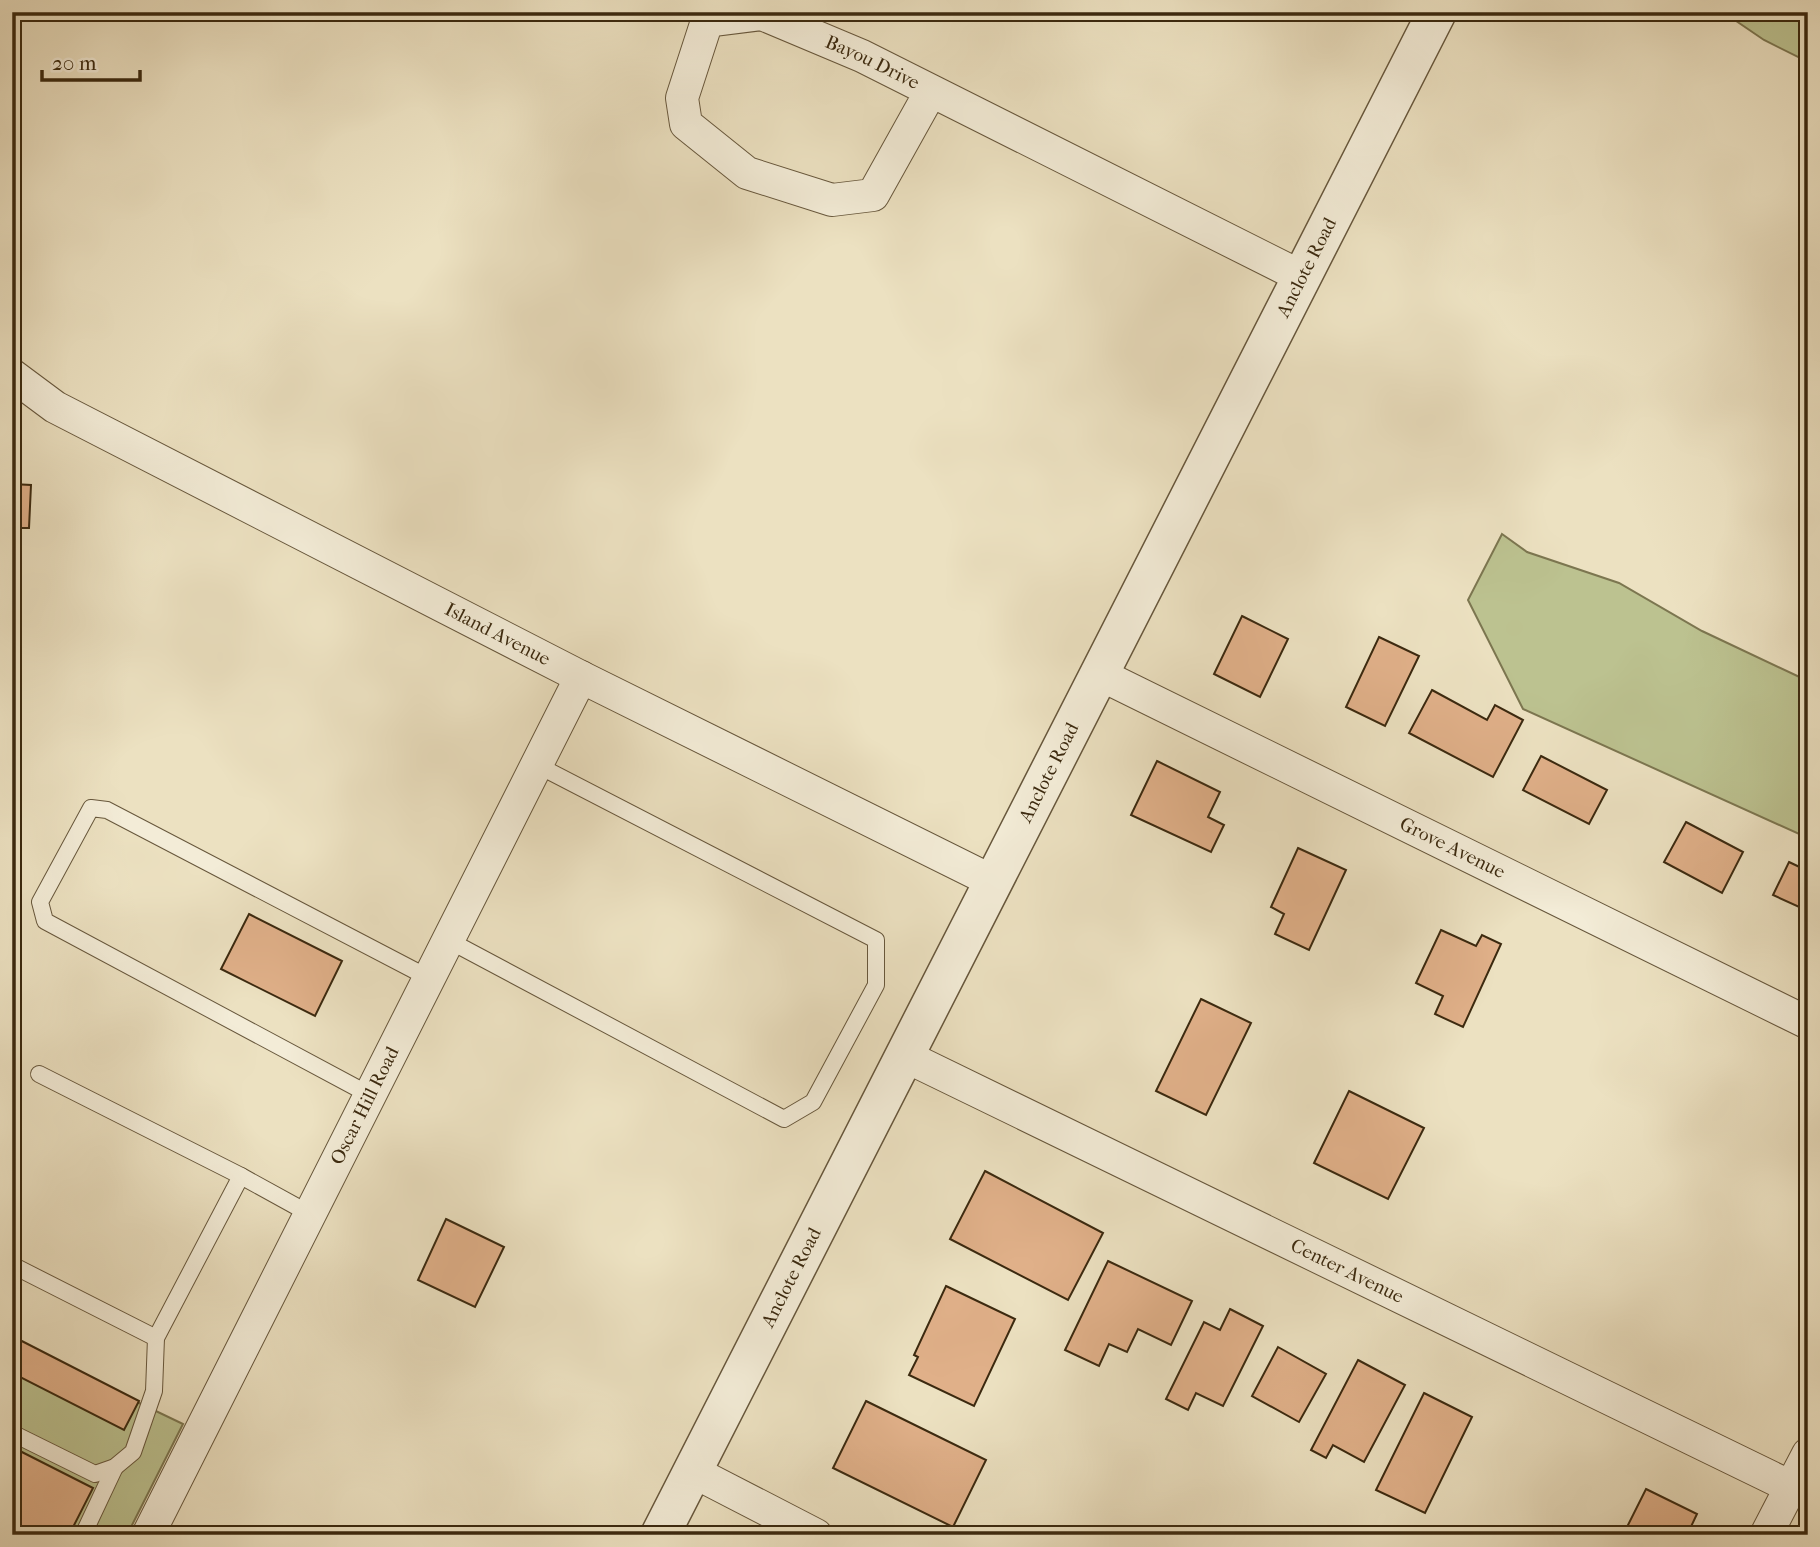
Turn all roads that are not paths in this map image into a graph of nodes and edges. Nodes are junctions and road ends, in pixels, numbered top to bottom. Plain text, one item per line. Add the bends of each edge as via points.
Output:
1 (1437, 12) edge
2 (931, 91) junction
3 (1303, 278) junction
4 (12, 375) edge
5 (1097, 673) junction
6 (581, 677) junction
7 (537, 765) junction
8 (992, 881) junction
9 (448, 940) junction
10 (429, 978) junction
11 (1808, 1023) edge
12 (903, 1055) junction
13 (39, 1074) dead end
14 (370, 1095) junction
15 (240, 1177) junction
16 (310, 1214) junction
17 (12, 1265) edge
18 (156, 1338) junction
19 (12, 1433) edge
20 (1808, 1454) edge
21 (115, 1467) junction
22 (692, 1471) junction
23 (1791, 1487) junction
24 (83, 1535) edge
25 (148, 1535) edge
26 (660, 1535) edge
27 (816, 1535) edge
28 (1766, 1535) edge

1 - 3 street, Anclote Road
2 - 2 street, Bayou Drive via 873,195 832,200 747,173 686,124 682,98 707,21 762,14
2 - 3 street, Bayou Drive
3 - 5 street, Anclote Road
4 - 6 street, Island Avenue via 55,407
5 - 8 street, Anclote Road
5 - 11 street, Grove Avenue
6 - 7 street, Oscar Hill Road
6 - 8 street, Island Avenue
7 - 9 street, Oscar Hill Road
7 - 9 lane via 876,940 876,985 813,1102 784,1119
8 - 12 street, Anclote Road
9 - 10 street, Oscar Hill Road
10 - 14 street, Oscar Hill Road
10 - 14 lane via 107,810 91,808 40,902 45,921
12 - 22 street, Anclote Road
12 - 23 street, Center Avenue
13 - 15 lane
14 - 16 street, Oscar Hill Road
15 - 16 lane
15 - 18 lane
16 - 25 street, Oscar Hill Road
17 - 18 lane
18 - 21 lane via 153,1391 133,1452
19 - 21 lane via 95,1474
20 - 23 street
21 - 24 lane
22 - 26 street, Anclote Road
22 - 27 street
23 - 28 street

